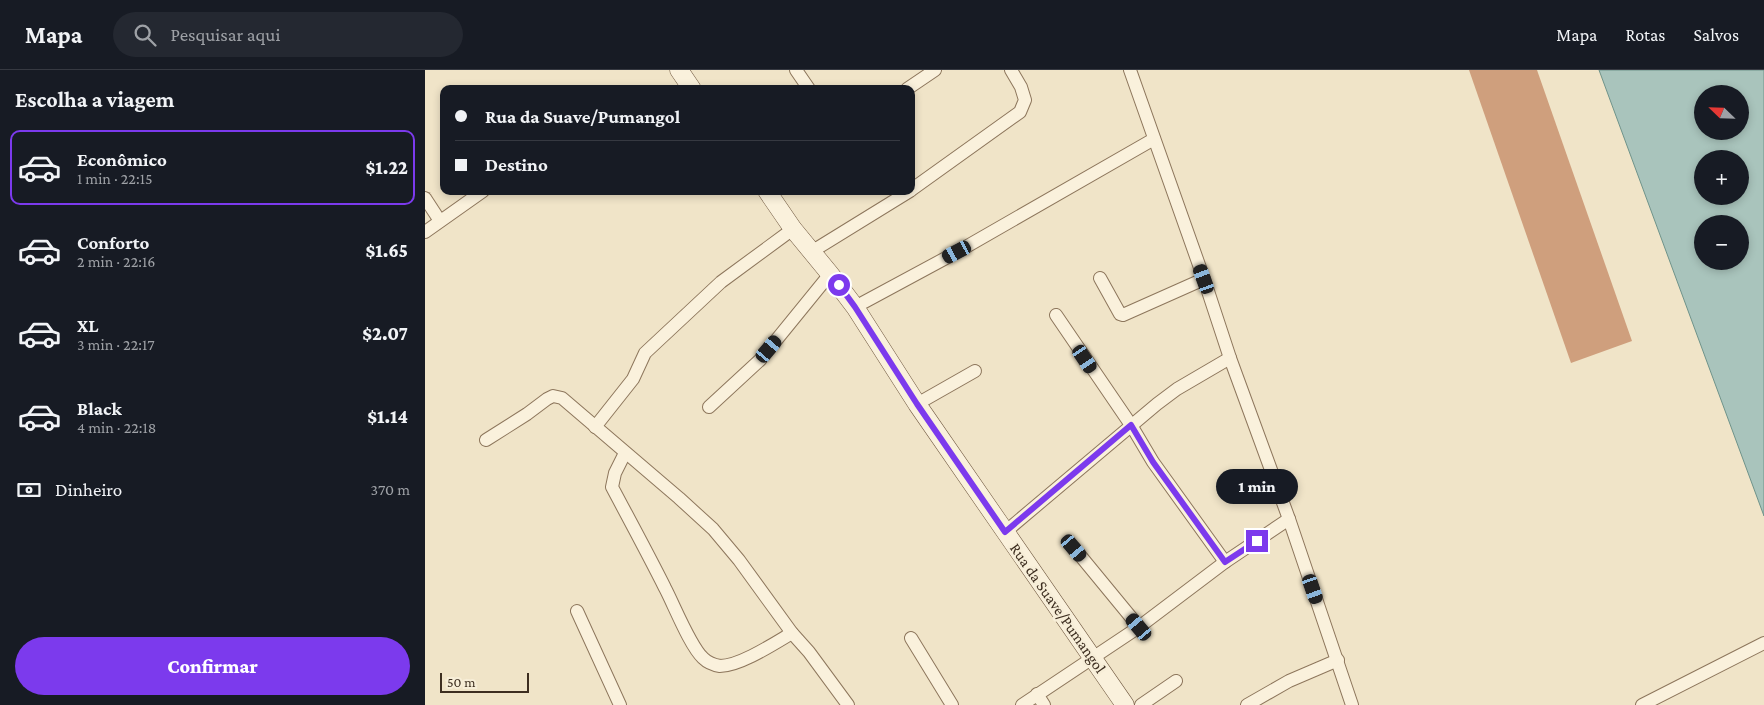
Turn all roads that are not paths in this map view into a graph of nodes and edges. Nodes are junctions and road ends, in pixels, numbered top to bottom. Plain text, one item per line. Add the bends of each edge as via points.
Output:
1 (796, 70) edge
2 (935, 70) edge
3 (1011, 70) edge
4 (1130, 70) edge
5 (681, 71) edge
6 (690, 85) edge
7 (806, 85) edge
8 (913, 85) edge
9 (1154, 139) junction
10 (915, 187) edge
11 (477, 195) edge
12 (770, 195) edge
13 (904, 195) edge
14 (425, 198) edge
15 (440, 221) junction
16 (793, 229) junction
17 (425, 232) edge
18 (811, 252) junction
19 (831, 274) junction
20 (1100, 278) dead end
21 (1204, 279) junction
22 (855, 307) junction
23 (1056, 315) dead end
24 (1230, 358) junction
25 (975, 371) dead end
26 (917, 404) junction
27 (709, 407) dead end
28 (1131, 425) junction
29 (595, 427) junction
30 (486, 440) dead end
31 (625, 453) junction
32 (1289, 519) junction
33 (1005, 532) junction
34 (1074, 548) dead end
35 (1225, 562) junction
36 (577, 611) dead end
37 (1139, 627) junction
38 (792, 633) junction
39 (911, 638) dead end
40 (1764, 643) edge
41 (1094, 659) junction
42 (1338, 660) junction
43 (1175, 681) dead end
44 (1041, 700) edge
45 (620, 705) edge
46 (848, 705) edge
47 (952, 705) edge
48 (1022, 705) edge
49 (1125, 705) edge
50 (1141, 705) edge
51 (1247, 705) edge
52 (1352, 705) edge
53 (1642, 705) edge

1 - 7 street
2 - 8 street
3 - 10 street via 1025,100 1020,112
4 - 9 street
5 - 6 street
9 - 21 street
9 - 22 street
11 - 15 street
12 - 16 street, Rua da Suave/Pumangol
13 - 18 street
14 - 15 street
15 - 17 street
16 - 18 street, Rua da Suave/Pumangol
16 - 29 street via 721,282 645,354 629,383
18 - 19 street, Rua da Suave/Pumangol
19 - 22 street, Rua da Suave/Pumangol
19 - 27 street via 760,360
20 - 21 street via 1123,315
21 - 24 street
22 - 26 street, Rua da Suave/Pumangol
23 - 28 street
24 - 28 street via 1177,389
24 - 32 street
25 - 26 street
26 - 33 street, Rua da Suave/Pumangol
28 - 33 street
28 - 35 street via 1153,462
29 - 30 street via 562,398 553,396
29 - 31 street
31 - 38 street via 713,529
31 - 38 street via 615,473 613,487 702,658 721,666 731,664
32 - 35 street
32 - 42 street
33 - 41 street, Rua da Suave/Pumangol
34 - 37 street
35 - 37 street
36 - 45 street
37 - 41 street
38 - 46 street
39 - 47 street
40 - 53 street
41 - 44 street
41 - 49 street, Rua da Suave/Pumangol
42 - 51 street via 1289,680
42 - 52 street
43 - 50 street
44 - 48 street

